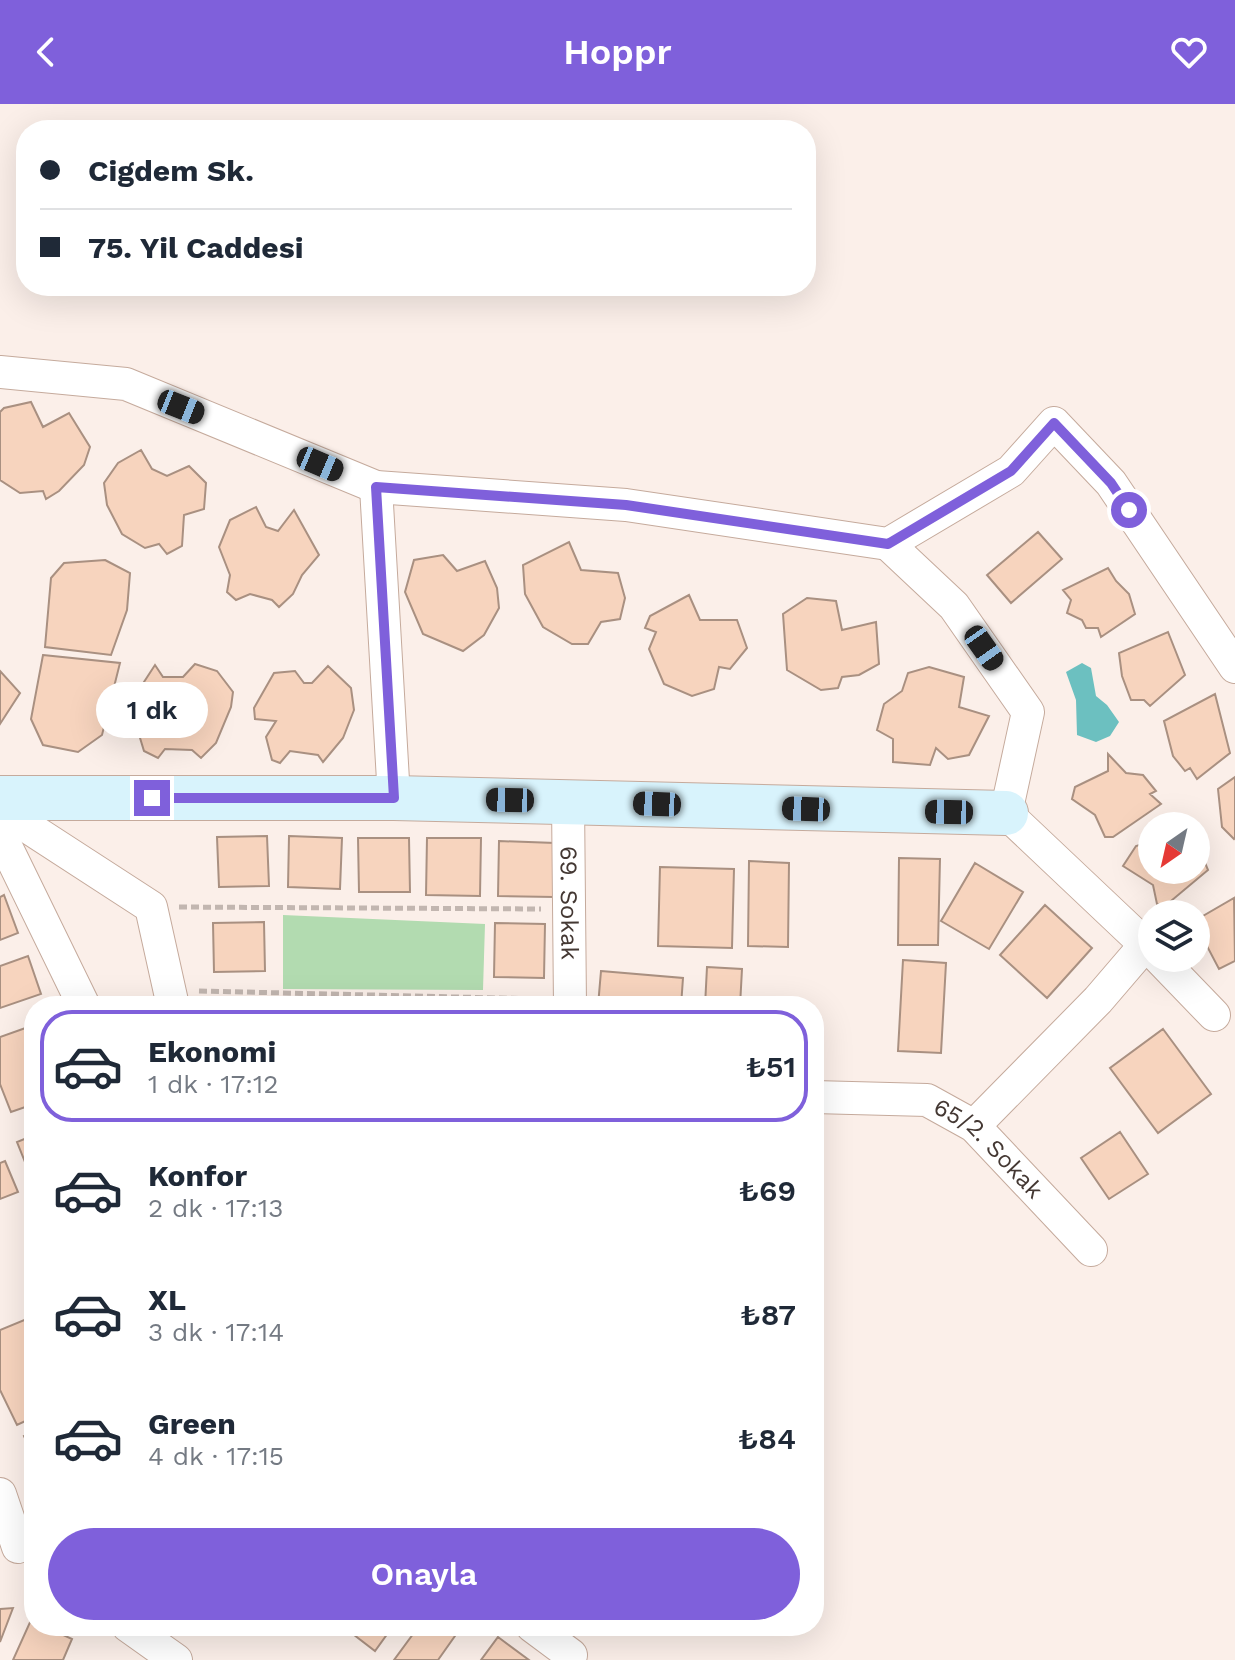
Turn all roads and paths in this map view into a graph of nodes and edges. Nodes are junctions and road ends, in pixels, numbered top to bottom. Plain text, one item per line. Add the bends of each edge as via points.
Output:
1 (0, 372) edge
2 (376, 487) junction
3 (888, 544) junction
4 (1235, 667) edge
5 (0, 798) edge
6 (394, 798) junction
7 (568, 801) junction
8 (0, 809) edge
9 (1006, 813) junction
10 (0, 834) edge
11 (151, 907) junction
12 (570, 909) junction
13 (1138, 938) edge
14 (1138, 964) edge
15 (1172, 972) edge
16 (79, 996) edge
17 (172, 996) edge
18 (570, 996) edge
19 (1214, 1015) dead end
20 (824, 1097) edge
21 (974, 1126) junction
22 (1091, 1250) dead end
23 (0, 1494) edge
24 (22, 1547) edge
25 (142, 1636) edge
26 (550, 1636) edge
27 (570, 1647) edge
28 (176, 1660) edge

1 - 2 street via 126,384
2 - 3 street via 626,505
2 - 6 street
3 - 4 street via 1011,471 1054,423 1111,483
3 - 9 street via 954,606 1028,712
5 - 6 street
6 - 7 street
7 - 9 street
7 - 12 street, 69. Sokak
8 - 11 street
9 - 13 street
10 - 16 street
11 - 12 path
11 - 17 street
12 - 18 street, 69. Sokak
14 - 21 street
15 - 19 street
20 - 21 street, 65/2. Sokak via 927,1100
21 - 22 street, 65/2. Sokak
23 - 24 street
25 - 28 street
26 - 27 street

